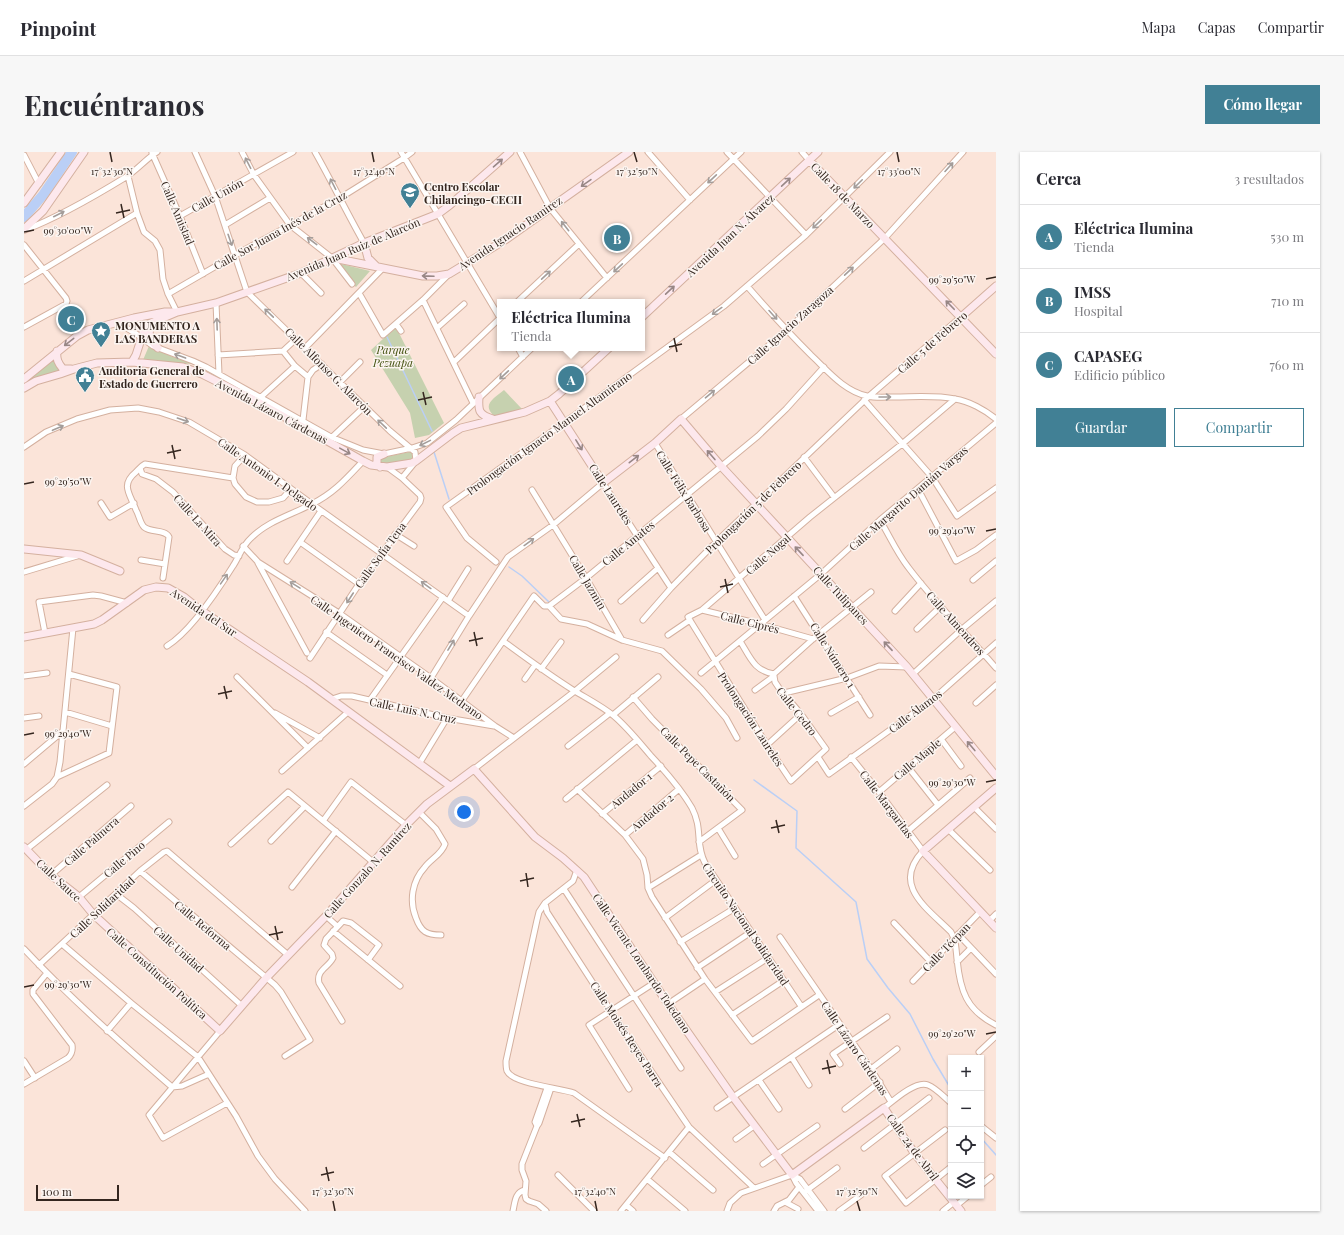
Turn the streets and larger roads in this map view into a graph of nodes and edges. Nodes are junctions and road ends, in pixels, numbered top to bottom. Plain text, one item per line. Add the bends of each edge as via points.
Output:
1 (61, 152) edge
2 (84, 152) edge
3 (195, 152) edge
4 (242, 152) edge
5 (293, 152) edge
6 (315, 152) edge
7 (400, 152) edge
8 (412, 152) edge
9 (510, 152) edge
10 (520, 152) edge
11 (629, 152) edge
12 (648, 152) edge
13 (727, 152) edge
14 (741, 152) edge
15 (802, 152) edge
16 (818, 152) edge
17 (890, 152) edge
18 (963, 152) edge
19 (154, 153) edge
20 (24, 155) edge
21 (404, 158) junction
22 (734, 159) junction
23 (809, 160) junction
24 (254, 175) junction
25 (128, 176) junction
26 (39, 184) junction
27 (215, 196) junction
28 (770, 197) junction
29 (845, 197) junction
30 (270, 198) junction
31 (340, 198) junction
32 (690, 200) junction
33 (24, 203) edge
34 (550, 208) junction
35 (137, 214) junction
36 (438, 214) junction
37 (180, 216) junction
38 (225, 225) junction
39 (290, 225) junction
40 (24, 230) edge
41 (806, 235) junction
42 (885, 238) junction
43 (364, 243) junction
44 (579, 244) junction
45 (24, 246) edge
46 (235, 255) junction
47 (332, 258) junction
48 (467, 262) junction
49 (380, 268) junction
50 (42, 270) junction
51 (301, 273) junction
52 (203, 274) junction
53 (449, 274) junction
54 (607, 278) junction
55 (24, 281) edge
56 (352, 284) dead end
57 (747, 286) junction
58 (996, 286) edge
59 (247, 292) junction
60 (321, 293) dead end
61 (359, 293) junction
62 (168, 294) junction
63 (520, 299) edge
64 (584, 299) edge
65 (423, 300) junction
66 (216, 302) junction
67 (464, 304) dead end
68 (177, 312) junction
69 (497, 313) edge
70 (645, 314) edge
71 (961, 317) junction
72 (497, 321) edge
73 (118, 323) junction
74 (151, 323) junction
75 (396, 324) junction
76 (24, 328) edge
77 (437, 328) junction
78 (787, 330) junction
79 (400, 331) dead end
80 (141, 338) junction
81 (296, 339) junction
82 (158, 348) junction
83 (305, 348) junction
84 (57, 351) junction
85 (283, 351) junction
86 (520, 351) edge
87 (529, 351) edge
88 (606, 351) edge
89 (996, 354) edge
90 (218, 355) junction
91 (523, 357) junction
92 (132, 362) junction
93 (360, 362) dead end
94 (454, 362) junction
95 (322, 364) junction
96 (296, 366) junction
97 (824, 367) junction
98 (74, 369) junction
99 (219, 374) junction
100 (308, 377) junction
101 (24, 379) edge
102 (340, 382) junction
103 (24, 388) edge
104 (261, 397) junction
105 (479, 397) junction
106 (866, 398) junction
107 (955, 399) junction
108 (550, 401) junction
109 (473, 403) junction
110 (364, 407) junction
111 (681, 419) junction
112 (996, 419) edge
113 (303, 420) junction
114 (493, 420) junction
115 (565, 422) junction
116 (996, 423) edge
117 (330, 439) junction
118 (655, 442) junction
119 (902, 444) junction
120 (24, 447) edge
121 (412, 448) junction
122 (384, 454) junction
123 (245, 455) junction
124 (804, 457) junction
125 (363, 461) junction
126 (416, 461) junction
127 (721, 466) junction
128 (380, 467) junction
129 (140, 468) junction
130 (387, 468) junction
131 (932, 477) junction
132 (233, 478) junction
133 (402, 478) junction
134 (603, 483) junction
135 (996, 488) edge
136 (291, 489) junction
137 (918, 489) junction
138 (532, 490) dead end
139 (687, 495) junction
140 (834, 497) junction
141 (101, 503) dead end
142 (134, 503) junction
143 (312, 504) junction
144 (756, 504) junction
145 (321, 511) junction
146 (880, 520) junction
147 (553, 525) junction
148 (395, 534) junction
149 (637, 535) junction
150 (996, 535) edge
151 (786, 537) junction
152 (300, 542) junction
153 (716, 542) junction
154 (244, 546) junction
155 (414, 546) dead end
156 (24, 549) edge
157 (381, 553) junction
158 (82, 554) junction
159 (239, 556) junction
160 (141, 560) dead end
161 (287, 561) dead end
162 (996, 561) edge
163 (258, 562) junction
164 (496, 562) dead end
165 (165, 564) junction
166 (658, 568) junction
167 (468, 569) dead end
168 (120, 571) dead end
169 (24, 572) edge
170 (821, 574) junction
171 (163, 578) dead end
172 (586, 578) junction
173 (739, 579) junction
174 (972, 580) dead end
175 (919, 581) junction
176 (358, 584) junction
177 (671, 588) junction
178 (871, 592) dead end
179 (794, 596) junction
180 (443, 597) junction
181 (448, 601) junction
182 (621, 601) dead end
183 (996, 601) edge
184 (127, 603) junction
185 (549, 606) junction
186 (940, 607) junction
187 (852, 608) junction
188 (702, 610) junction
189 (202, 611) junction
190 (895, 612) dead end
191 (339, 613) junction
192 (469, 616) junction
193 (689, 619) junction
194 (643, 620) dead end
195 (763, 622) junction
196 (73, 628) junction
197 (917, 629) dead end
198 (961, 630) junction
199 (326, 632) junction
200 (45, 633) junction
201 (820, 634) junction
202 (668, 635) dead end
203 (24, 637) edge
204 (813, 639) junction
205 (622, 640) junction
206 (503, 641) junction
207 (740, 641) junction
208 (561, 642) dead end
209 (996, 642) edge
210 (167, 646) dead end
211 (984, 654) junction
212 (401, 657) junction
213 (616, 657) dead end
214 (714, 662) junction
215 (535, 665) junction
216 (907, 667) junction
217 (996, 668) edge
218 (541, 669) junction
219 (47, 673) dead end
220 (701, 673) dead end
221 (69, 674) junction
222 (913, 674) junction
223 (387, 675) junction
224 (774, 675) junction
225 (24, 676) edge
226 (237, 677) dead end
227 (658, 677) dead end
228 (431, 678) junction
229 (847, 678) junction
230 (526, 679) dead end
231 (996, 685) edge
232 (755, 690) dead end
233 (575, 692) junction
234 (784, 693) junction
235 (859, 696) junction
236 (633, 697) junction
237 (332, 699) junction
238 (933, 699) junction
239 (370, 700) junction
240 (461, 702) junction
241 (976, 703) dead end
242 (270, 709) junction
243 (65, 712) junction
244 (348, 712) junction
245 (831, 713) dead end
246 (612, 714) junction
247 (801, 714) junction
248 (870, 715) dead end
249 (39, 716) dead end
250 (24, 718) edge
251 (447, 718) junction
252 (112, 726) junction
253 (495, 726) junction
254 (955, 727) junction
255 (63, 731) junction
256 (320, 738) junction
257 (514, 738) junction
258 (737, 738) dead end
259 (940, 739) junction
260 (637, 740) junction
261 (767, 745) junction
262 (568, 746) dead end
263 (308, 748) junction
264 (826, 749) joint
265 (818, 757) junction
266 (851, 757) junction
267 (24, 764) edge
268 (419, 764) junction
269 (661, 766) junction
270 (961, 766) dead end
271 (908, 767) junction
272 (474, 769) junction
273 (282, 770) dead end
274 (996, 776) edge
275 (56, 777) junction
276 (970, 778) dead end
277 (107, 785) dead end
278 (450, 786) junction
279 (996, 788) edge
280 (577, 789) junction
281 (679, 789) junction
282 (879, 792) junction
283 (566, 799) dead end
284 (938, 805) junction
285 (24, 806) edge
286 (131, 806) dead end
287 (305, 806) junction
288 (974, 807) junction
289 (419, 812) junction
290 (602, 814) junction
291 (323, 821) junction
292 (169, 822) dead end
293 (406, 825) junction
294 (718, 828) junction
295 (948, 829) junction
296 (996, 829) edge
297 (336, 831) junction
298 (908, 831) junction
299 (625, 835) junction
300 (271, 841) dead end
301 (699, 842) junction
302 (231, 844) dead end
303 (25, 848) edge
304 (923, 851) junction
305 (700, 855) junction
306 (735, 856) dead end
307 (373, 862) junction
308 (577, 870) junction
309 (990, 870) dead end
310 (140, 871) junction
311 (51, 875) junction
312 (716, 880) junction
313 (292, 887) dead end
314 (648, 888) junction
315 (564, 889) junction
316 (116, 894) junction
317 (79, 897) junction
318 (545, 903) junction
319 (735, 908) junction
320 (980, 912) junction
321 (93, 914) junction
322 (996, 914) edge
323 (326, 916) junction
324 (665, 918) junction
325 (989, 921) junction
326 (894, 923) dead end
327 (337, 926) junction
328 (996, 928) edge
329 (333, 931) junction
330 (751, 932) junction
331 (441, 935) dead end
332 (957, 936) junction
333 (780, 937) dead end
334 (680, 942) junction
335 (62, 944) junction
336 (971, 948) junction
337 (24, 949) edge
338 (288, 955) junction
339 (768, 958) junction
340 (368, 960) junction
341 (931, 962) junction
342 (957, 962) junction
343 (38, 965) junction
344 (697, 968) junction
345 (47, 973) junction
346 (996, 974) edge
347 (266, 978) junction
348 (705, 979) junction
349 (783, 981) junction
350 (913, 981) dead end
351 (654, 983) junction
352 (400, 986) dead end
353 (715, 992) junction
354 (819, 995) junction
355 (634, 996) junction
356 (131, 1003) junction
357 (668, 1004) junction
358 (242, 1006) junction
359 (801, 1006) junction
360 (611, 1011) junction
361 (732, 1015) junction
362 (887, 1017) dead end
363 (342, 1021) dead end
364 (840, 1024) junction
365 (996, 1025) edge
366 (107, 1030) junction
367 (220, 1031) junction
368 (994, 1038) edge
369 (851, 1040) junction
370 (897, 1049) dead end
371 (979, 1052) dead end
372 (285, 1056) dead end
373 (198, 1057) junction
374 (792, 1058) junction
375 (24, 1061) edge
376 (840, 1064) dead end
377 (681, 1068) dead end
378 (871, 1069) junction
379 (209, 1074) junction
380 (35, 1078) junction
381 (759, 1080) junction
382 (880, 1082) junction
383 (24, 1084) edge
384 (809, 1085) dead end
385 (172, 1086) junction
386 (549, 1088) junction
387 (628, 1089) dead end
388 (733, 1097) junction
389 (929, 1098) dead end
390 (948, 1100) edge
391 (891, 1102) junction
392 (227, 1103) junction
393 (717, 1108) dead end
394 (884, 1108) junction
395 (779, 1109) dead end
396 (845, 1109) dead end
397 (895, 1125) junction
398 (754, 1126) junction
399 (817, 1126) dead end
400 (689, 1127) junction
401 (982, 1127) edge
402 (945, 1130) dead end
403 (996, 1138) edge
404 (736, 1139) dead end
405 (864, 1148) dead end
406 (670, 1152) junction
407 (915, 1154) junction
408 (776, 1155) junction
409 (665, 1158) junction
410 (763, 1164) dead end
411 (837, 1168) dead end
412 (948, 1170) edge
413 (558, 1175) dead end
414 (792, 1175) junction
415 (991, 1177) dead end
416 (647, 1179) junction
417 (936, 1180) junction
418 (984, 1183) edge
419 (799, 1187) junction
420 (754, 1188) junction
421 (525, 1190) junction
422 (713, 1190) dead end
423 (806, 1191) junction
424 (861, 1195) dead end
425 (965, 1199) edge
426 (785, 1202) junction
427 (626, 1205) junction
428 (957, 1206) edge
429 (798, 1210) dead end
430 (305, 1211) edge
431 (513, 1211) edge
432 (546, 1211) edge
433 (594, 1211) edge
434 (621, 1211) edge
435 (633, 1211) edge
436 (685, 1211) edge
437 (726, 1211) edge
438 (774, 1211) edge
439 (818, 1211) edge
440 (824, 1211) edge
441 (839, 1211) edge
442 (943, 1211) edge

1 - 26 street
2 - 40 street via 43,211
3 - 27 street
24 -> 4 street
5 - 24 street, Calle Unión
31 -> 6 street
7 - 21 street
8 - 21 street, Calle Sor Juana Inés de la Cruz
36 -> 9 street, Avenida Juan Ruiz de Alarcón
10 - 34 street
11 -> 34 street, Avenida Ignacio Ramirez
12 - 32 street
13 - 22 street
14 - 22 street
15 - 23 street, Calle 18 de Marzo
16 - 23 street, Avenida Juan N. Álvarez
17 -> 29 street, Prolongación Ignacio Manuel Altamirano
42 -> 18 street, Calle Ignacio Zaragoza
19 - 25 street
19 - 37 street, Calle Amistad
20 - 26 street
21 - 31 street, Calle Sor Juana Inés de la Cruz
21 - 36 street
22 - 28 street
22 -> 32 street
28 -> 23 street, Avenida Juan N. Álvarez
23 - 29 street, Calle 18 de Marzo
24 - 27 street, Calle Unión
24 - 30 street
25 - 35 street
40 -> 25 street via 43,223
26 - 33 street
27 - 37 street, Calle Unión
27 - 38 street
28 - 41 street
70 -> 28 street, Avenida Juan N. Álvarez
29 -> 41 street, Prolongación Ignacio Manuel Altamirano
29 - 42 street, Calle 18 de Marzo
30 - 38 street
30 - 39 street
31 - 39 street, Calle Sor Juana Inés de la Cruz
31 - 43 street
32 -> 54 street
44 -> 34 street
34 - 48 street, Avenida Ignacio Ramirez via 505,240
35 - 50 street
35 - 62 street via 144,232 155,241 160,250 163,279
36 - 43 street, Avenida Juan Ruiz de Alarcón
36 - 48 street
37 - 52 street, Calle Amistad
38 -> 46 street
39 - 46 street, Calle Sor Juana Inés de la Cruz
47 -> 39 street
41 - 57 street, Prolongación Ignacio Manuel Altamirano
71 -> 42 street, Calle 18 de Marzo
78 -> 42 street, Calle Ignacio Zaragoza
43 - 47 street, Avenida Juan Ruiz de Alarcón
43 - 49 street via 368,258
44 - 54 street
63 -> 44 street
45 - 50 street
46 - 52 street, Calle Sor Juana Inés de la Cruz
46 - 59 street
47 - 49 street, Avenida Ignacio Ramirez
47 - 51 street, Avenida Juan Ruiz de Alarcón
47 - 56 street
48 - 53 street, Avenida Ignacio Ramirez
48 - 69 street
53 -> 49 street, Avenida Ignacio Ramirez via 422,276
49 - 61 street
50 - 55 street
50 - 76 street via 67,301 66,304
51 - 59 street, Avenida Juan Ruiz de Alarcón
51 - 60 street
52 - 62 street, Calle Sor Juana Inés de la Cruz
53 - 65 street
54 - 64 street
57 -> 78 street
57 -> 115 street, Prolongación Ignacio Manuel Altamirano via 724,306
58 - 71 street, Calle 5 de Febrero
59 - 66 street, Avenida Juan Ruiz de Alarcón
81 -> 59 street, Calle Alfonso G. Alarcón
61 - 75 street via 383,335
61 - 83 street
62 - 68 street
65 - 75 street
65 - 77 street
66 - 68 street, Avenida Juan Ruiz de Alarcón
90 -> 66 street
67 - 77 street
68 - 73 street via 165,312
68 - 74 street
71 - 89 street, Calle 18 de Marzo
71 - 106 street, Calle 5 de Febrero
72 - 94 street
73 - 80 street, Avenida Lázaro Cárdenas
73 -> 84 street via 88,330
74 - 80 street via 145,328
74 - 82 street via 149,337
75 - 79 street
77 - 94 street
78 - 97 street
111 -> 78 street, Calle Ignacio Zaragoza
80 - 82 street, Avenida Lázaro Cárdenas
80 - 92 street
81 - 83 street, Calle Alfonso G. Alarcón
81 - 85 street
99 -> 82 street, Avenida Lázaro Cárdenas
83 - 95 street, Calle Alfonso G. Alarcón
84 - 98 street via 56,356 63,369
84 - 101 street
85 - 90 street
85 - 96 street
86 - 91 street
87 - 91 street, Avenida Lázaro Cárdenas
88 - 108 street
90 - 99 street
91 -> 105 street, Avenida Lázaro Cárdenas
92 - 98 street, Avenida Lázaro Cárdenas via 97,363
92 - 117 street, Avenida Lázaro Cárdenas via 183,367 202,374
93 - 102 street
94 - 109 street
95 - 100 street
95 - 102 street, Calle Alfonso G. Alarcón
96 - 100 street
96 - 104 street
97 - 106 street via 838,381
97 - 127 street, Calle Amates via 758,436
98 - 103 street, Avenida Lázaro Cárdenas via 36,381
99 - 104 street, Avenida Lázaro Cárdenas
100 - 113 street
102 - 110 street, Calle Alfonso G. Alarcón
104 - 113 street, Avenida Lázaro Cárdenas
105 - 109 street, Avenida Lázaro Cárdenas
105 - 114 street via 481,413
106 -> 107 street
106 - 119 street
106 - 124 street, Prolongación 5 de Febrero
107 - 112 street via 967,402
107 - 119 street, Calle Nogal
108 - 114 street via 525,412
108 - 115 street, Calle Laureles
109 -> 121 street, Avenida Lázaro Cárdenas via 427,443
110 - 117 street
121 -> 110 street, Calle Alfonso G. Alarcón
111 - 118 street, Calle Ignacio Zaragoza
127 -> 111 street, Calle Tulipanes
113 - 117 street, Avenida Lázaro Cárdenas
114 - 126 street, Avenida Lázaro Cárdenas via 461,428
115 -> 134 street, Calle Laureles
115 - 164 street, Prolongación Ignacio Manuel Altamirano via 446,507 467,538
116 - 131 street, Calle Margarito Damián Vargas
117 - 122 street, Avenida Lázaro Cárdenas
117 -> 125 street, Avenida Lázaro Cárdenas
134 -> 118 street, Calle Ignacio Zaragoza
118 - 139 street, Calle Félix Barbosa
119 - 131 street
119 - 140 street, Calle Nogal
120 -> 123 street, Calle Antonio I. Delgado via 46,432 77,419 110,410 138,408 189,422
121 - 122 street, Avenida Lázaro Cárdenas
121 - 126 street
122 - 128 street via 377,457
123 - 132 street via 235,466
123 - 136 street, Calle Antonio I. Delgado
124 - 140 street
124 - 144 street, Prolongación 5 de Febrero
125 - 128 street, Avenida Lázaro Cárdenas
125 - 143 street via 337,489
126 - 130 street, Avenida Lázaro Cárdenas
126 - 133 street
127 - 139 street, Calle Amates
127 - 144 street, Calle Tulipanes
128 - 130 street, Avenida Lázaro Cárdenas
129 - 132 street via 145,464
129 - 142 street via 128,479 126,485
129 - 159 street, Calle La Mira via 142,474 156,479 173,492 225,549
130 - 133 street
131 - 135 street via 957,516
131 - 137 street, Calle Margarito Damián Vargas
132 - 136 street via 246,497 257,502 283,498
133 - 148 street, Calle Sofía Tena via 421,498
134 - 147 street
134 - 149 street, Calle Laureles
136 - 143 street, Calle Antonio I. Delgado
137 - 146 street, Calle Margarito Damián Vargas
137 - 150 street via 956,561
138 - 147 street, Calle Jazmín
139 - 149 street, Calle Amates
139 - 153 street, Calle Félix Barbosa
140 - 151 street, Calle Nogal
141 - 142 street via 110,517
142 - 165 street via 143,526 166,533 169,537
143 - 145 street, Calle Antonio I. Delgado
143 - 154 street via 274,521 250,538
144 - 151 street, Calle Tulipanes
144 - 153 street, Prolongación 5 de Febrero
145 - 152 street
145 - 157 street, Calle Antonio I. Delgado
146 - 170 street, Calle Margarito Damián Vargas
146 - 175 street, Calle Almendros via 907,566
147 - 172 street, Calle Jazmín
192 -> 147 street via 508,557
148 - 155 street
148 - 157 street, Calle Sofía Tena
149 - 166 street, Calle Laureles
149 - 172 street, Calle Amates
170 -> 151 street, Calle Tulipanes
151 - 173 street, Calle Nogal
152 - 161 street
152 - 176 street
153 - 173 street, Calle Félix Barbosa
153 - 177 street, Prolongación 5 de Febrero
154 - 159 street
154 - 163 street, Calle Ingeniero Francisco Valdez Medrano
156 - 158 street
157 - 176 street, Calle Sofía Tena
180 -> 157 street, Calle Antonio I. Delgado
158 - 168 street
158 - 169 street
189 -> 159 street
160 - 165 street
162 - 174 street
191 -> 163 street, Calle Ingeniero Francisco Valdez Medrano
163 - 199 street, Calle Sofía Tena via 309,656
165 - 171 street
166 - 177 street, Calle Laureles
166 - 182 street
167 - 181 street
170 - 179 street, Calle Margarito Damián Vargas
170 - 187 street, Calle Tulipanes
172 - 185 street, Calle Amates
172 - 205 street, Calle Jazmín
173 - 188 street, Calle Nogal
173 - 195 street, Calle Félix Barbosa
175 - 186 street, Calle Almendros
175 - 190 street
176 -> 191 street, Calle Sofía Tena
177 - 194 street, Prolongación 5 de Febrero
178 - 187 street
179 - 195 street, Calle Margarito Damián Vargas
179 - 201 street, Calle Número 1
180 - 181 street, Calle Antonio I. Delgado
180 - 212 street
181 - 192 street, Calle Antonio I. Delgado
183 - 198 street
184 - 189 street, Avenida del Sur via 144,590 156,586 168,588
184 - 196 street, Avenida del Sur via 94,624
184 - 200 street via 93,595 39,602
185 - 205 street via 561,619 587,624
185 - 206 street via 544,606 534,596
186 - 197 street
186 - 198 street, Calle Almendros
187 - 201 street
216 -> 187 street, Calle Tulipanes
188 - 193 street
188 - 195 street, Calle Ciprés
189 - 210 street via 181,637
189 - 237 street, Avenida del Sur
191 - 199 street, Calle Sofía Tena
191 - 212 street, Calle Ingeniero Francisco Valdez Medrano
228 -> 192 street
193 - 202 street
193 - 214 street, Prolongación Laureles
195 - 204 street, Calle Ciprés
195 - 207 street, Calle Margarito Damián Vargas
196 - 200 street, Avenida del Sur
196 - 221 street
198 - 211 street, Calle Almendros
198 - 222 street
199 - 223 street
200 - 203 street, Avenida del Sur
201 - 204 street
201 - 229 street, Calle Número 1
204 - 224 street
205 - 258 street via 662,651 701,689 726,718
206 - 215 street, Circuito Nacional Solidaridad
206 - 240 street
207 - 214 street, Calle Margarito Damián Vargas
207 - 224 street, Calle Cedro via 757,668
208 - 218 street
209 - 211 street, Calle Álamos
211 - 217 street, Calle Almendros
211 - 238 street, Calle Álamos
212 - 223 street
212 - 228 street, Calle Ingeniero Francisco Valdez Medrano
213 - 233 street, Calle Gonzalo N. Ramírez
214 - 220 street, Calle Margarito Damián Vargas
214 - 261 street, Prolongación Laureles
215 - 218 street, Circuito Nacional Solidaridad
215 - 230 street
216 - 222 street, Calle Tulipanes
216 - 229 street via 879,666
218 - 233 street, Circuito Nacional Solidaridad
219 - 225 street
221 - 243 street
221 - 252 street via 117,687
222 - 238 street, Calle Tulipanes
223 - 239 street
224 - 232 street
224 - 234 street, Calle Cedro via 775,682
226 - 242 street
227 - 236 street
228 - 240 street, Calle Ingeniero Francisco Valdez Medrano
229 - 234 street
229 - 235 street, Calle Número 1
231 - 241 street
233 - 246 street, Circuito Nacional Solidaridad
233 - 257 street, Calle Gonzalo N. Ramírez
234 - 247 street, Calle Cedro
235 - 245 street
235 - 248 street, Calle Número 1
236 - 246 street
236 - 294 street, Calle Pepe Castañón via 742,810
237 - 239 street, Calle Luis N. Cruz via 346,696
237 - 244 street, Avenida del Sur
238 - 254 street, Calle Tulipanes
238 - 266 street, Calle Álamos
239 - 251 street, Calle Luis N. Cruz
240 - 253 street, Calle Ingeniero Francisco Valdez Medrano
242 - 256 street
242 - 263 street
243 - 252 street
243 - 255 street
244 - 256 street
244 - 268 street, Avenida del Sur
246 - 260 street, Circuito Nacional Solidaridad
246 - 262 street
247 - 261 street
247 - 264 street, Calle Cedro
249 - 250 street
251 - 253 street, Calle Luis N. Cruz
251 - 268 street
252 - 275 street via 109,753
253 - 257 street, Calle Ingeniero Francisco Valdez Medrano
254 - 259 street, Calle Maple
274 -> 254 street, Calle Tulipanes
255 - 267 street
255 - 275 street
256 - 263 street
257 - 272 street, Calle Gonzalo N. Ramírez
259 - 270 street
259 - 271 street, Calle Maple
260 - 269 street, Circuito Nacional Solidaridad
260 - 280 street
261 - 265 street, Prolongación Laureles via 791,781
263 - 273 street
264 - 265 street, Prolongación Laureles
265 - 266 street, Calle Álamos via 829,774
266 - 282 street, Calle Margaritas
268 - 278 street, Avenida del Sur
269 - 281 street, Circuito Nacional Solidaridad
269 - 290 street, Andador 1
271 - 282 street, Calle Maple
271 - 284 street
272 - 278 street, Calle Gonzalo N. Ramírez
272 - 308 street, Calle Vicente Lombardo Toledano via 535,837
275 - 285 street via 52,784
276 - 284 street
277 - 303 street
278 - 289 street, Calle Gonzalo N. Ramírez
279 - 288 street
280 - 283 street
280 - 290 street
281 - 299 street, Andador 2
281 - 301 street, Circuito Nacional Solidaridad via 698,821
282 - 298 street, Calle Margaritas
284 - 298 street
286 - 311 street, Calle Palmera
287 - 291 street
287 - 300 street
287 - 302 street via 288,792
288 - 295 street
288 - 296 street
289 - 293 street, Calle Gonzalo N. Ramírez
289 - 331 street via 429,821 445,844 443,850 424,868 413,888 413,911 420,928 431,935
290 - 299 street
291 - 293 street via 352,782
291 - 297 street
292 - 317 street, Calle Pino
293 - 307 street, Calle Gonzalo N. Ramírez
294 - 301 street, Calle Pepe Castañón
294 - 306 street
295 - 304 street
295 - 309 street
297 - 307 street
297 - 313 street
298 - 304 street, Calle Margaritas
299 - 314 street via 643,859
301 - 305 street, Circuito Nacional Solidaridad
303 - 311 street, Calle Sauce
304 - 320 street
304 - 332 street via 915,859 910,872 910,883 916,897
305 - 312 street, Circuito Nacional Solidaridad
305 - 314 street
307 - 323 street, Calle Gonzalo N. Ramírez
308 - 315 street via 573,880
308 - 351 street, Calle Vicente Lombardo Toledano via 600,899
310 - 316 street, Calle Solidaridad
310 - 338 street, Calle Solidaridad via 167,851
310 - 347 street, Calle Reforma
311 - 317 street, Calle Sauce
312 - 319 street, Circuito Nacional Solidaridad
312 - 324 street
314 - 324 street
315 - 318 street
315 - 355 street
316 - 321 street, Calle Solidaridad
316 - 358 street, Calle Unidad
317 - 321 street, Calle Sauce
318 - 360 street, Calle Moisés Reyes Parra via 547,912
318 - 386 street via 537,920 506,1061 507,1071 514,1078
319 - 330 street, Circuito Nacional Solidaridad
319 - 334 street
320 - 325 street
320 - 332 street, Calle Técpan
321 - 335 street, Calle Solidaridad
321 - 367 street, Calle Constitución Política
322 - 325 street
323 - 327 street
323 - 338 street, Calle Gonzalo N. Ramírez
324 - 334 street
325 - 328 street
326 - 341 street
327 - 329 street
327 - 340 street via 343,921 348,921 379,945
329 - 340 street
329 - 363 street via 324,945 333,958 318,977
330 - 339 street, Circuito Nacional Solidaridad
330 - 344 street
332 - 336 street
332 - 341 street, Calle Técpan
332 - 342 street
333 - 354 street, Calle Lázaro Cárdenas
334 - 344 street
335 - 343 street, Calle Solidaridad
335 - 356 street
336 - 342 street
336 - 346 street
337 - 343 street
338 - 347 street, Calle Gonzalo N. Ramírez
339 - 349 street, Circuito Nacional Solidaridad
339 - 353 street
340 - 352 street
341 - 350 street, Calle Técpan
342 - 365 street via 962,989 970,1005 979,1015
343 - 345 street
344 - 348 street
345 - 366 street
345 - 380 street via 33,990 33,994 72,1045 73,1050 68,1058
347 - 358 street, Calle Gonzalo N. Ramírez
347 - 372 street, Calle Reforma via 281,992 310,1040
348 - 353 street
348 - 357 street
349 - 359 street, Circuito Nacional Solidaridad
349 - 361 street
351 - 355 street
351 - 357 street, Calle Vicente Lombardo Toledano
353 - 361 street
354 - 359 street
354 - 364 street, Calle Lázaro Cárdenas
355 - 360 street
355 - 377 street
356 - 366 street
356 - 373 street
357 - 388 street, Calle Vicente Lombardo Toledano
358 - 367 street, Calle Gonzalo N. Ramírez
359 - 361 street via 752,1042
360 - 387 street via 588,1025
360 - 400 street, Calle Moisés Reyes Parra
362 - 369 street
364 - 369 street, Calle Lázaro Cárdenas
364 - 374 street
366 - 385 street
367 - 373 street, Calle Gonzalo N. Ramírez
368 - 371 street
369 - 376 street via 833,1054
369 - 378 street, Calle Lázaro Cárdenas
370 - 378 street
373 - 379 street
373 - 385 street, Calle Gonzalo N. Ramírez
374 - 381 street
374 - 384 street
375 - 380 street
378 - 382 street, Calle Lázaro Cárdenas
379 - 385 street via 182,1086
379 - 392 street
380 - 383 street
381 - 388 street
381 - 395 street
382 - 391 street, Calle Lázaro Cárdenas
382 - 396 street
385 - 392 street, Calle Gonzalo N. Ramírez via 149,1114 163,1138
386 - 409 street via 574,1093
386 - 421 street via 539,1123 522,1164 526,1181
388 - 393 street
388 - 398 street, Calle Vicente Lombardo Toledano
389 - 397 street
390 - 391 street via 924,1084 914,1086
391 - 394 street
392 - 430 street via 258,1156 275,1179
394 - 397 street, Calle 24 de Abril
394 - 414 street
397 - 405 street
397 - 407 street, Calle 24 de Abril
398 - 404 street
398 - 408 street, Calle Vicente Lombardo Toledano
399 - 408 street
400 - 406 street
400 - 420 street, Calle Moisés Reyes Parra
401 - 403 street
402 - 407 street
406 - 409 street
406 - 422 street
407 - 417 street, Calle 24 de Abril
407 - 417 street via 885,1176 906,1203
408 - 410 street
408 - 414 street, Calle Vicente Lombardo Toledano
409 - 416 street
411 - 423 street
412 - 417 street
413 - 433 street
414 - 419 street, Calle Vicente Lombardo Toledano
414 - 420 street
414 - 423 street, Calle Vicente Lombardo Toledano via 800,1179
415 - 418 street
416 - 427 street
416 - 436 street
417 - 428 street, Calle 24 de Abril
419 - 423 street, Calle Vicente Lombardo Toledano
419 - 426 street
420 - 437 street via 741,1193 730,1203
421 - 431 street via 517,1194
421 - 432 street via 529,1202 538,1204
423 - 439 street, Calle Vicente Lombardo Toledano
423 - 440 street, Calle Vicente Lombardo Toledano
424 - 441 street
425 - 428 street
426 - 429 street
426 - 438 street
427 - 434 street
427 - 435 street
428 - 442 street

